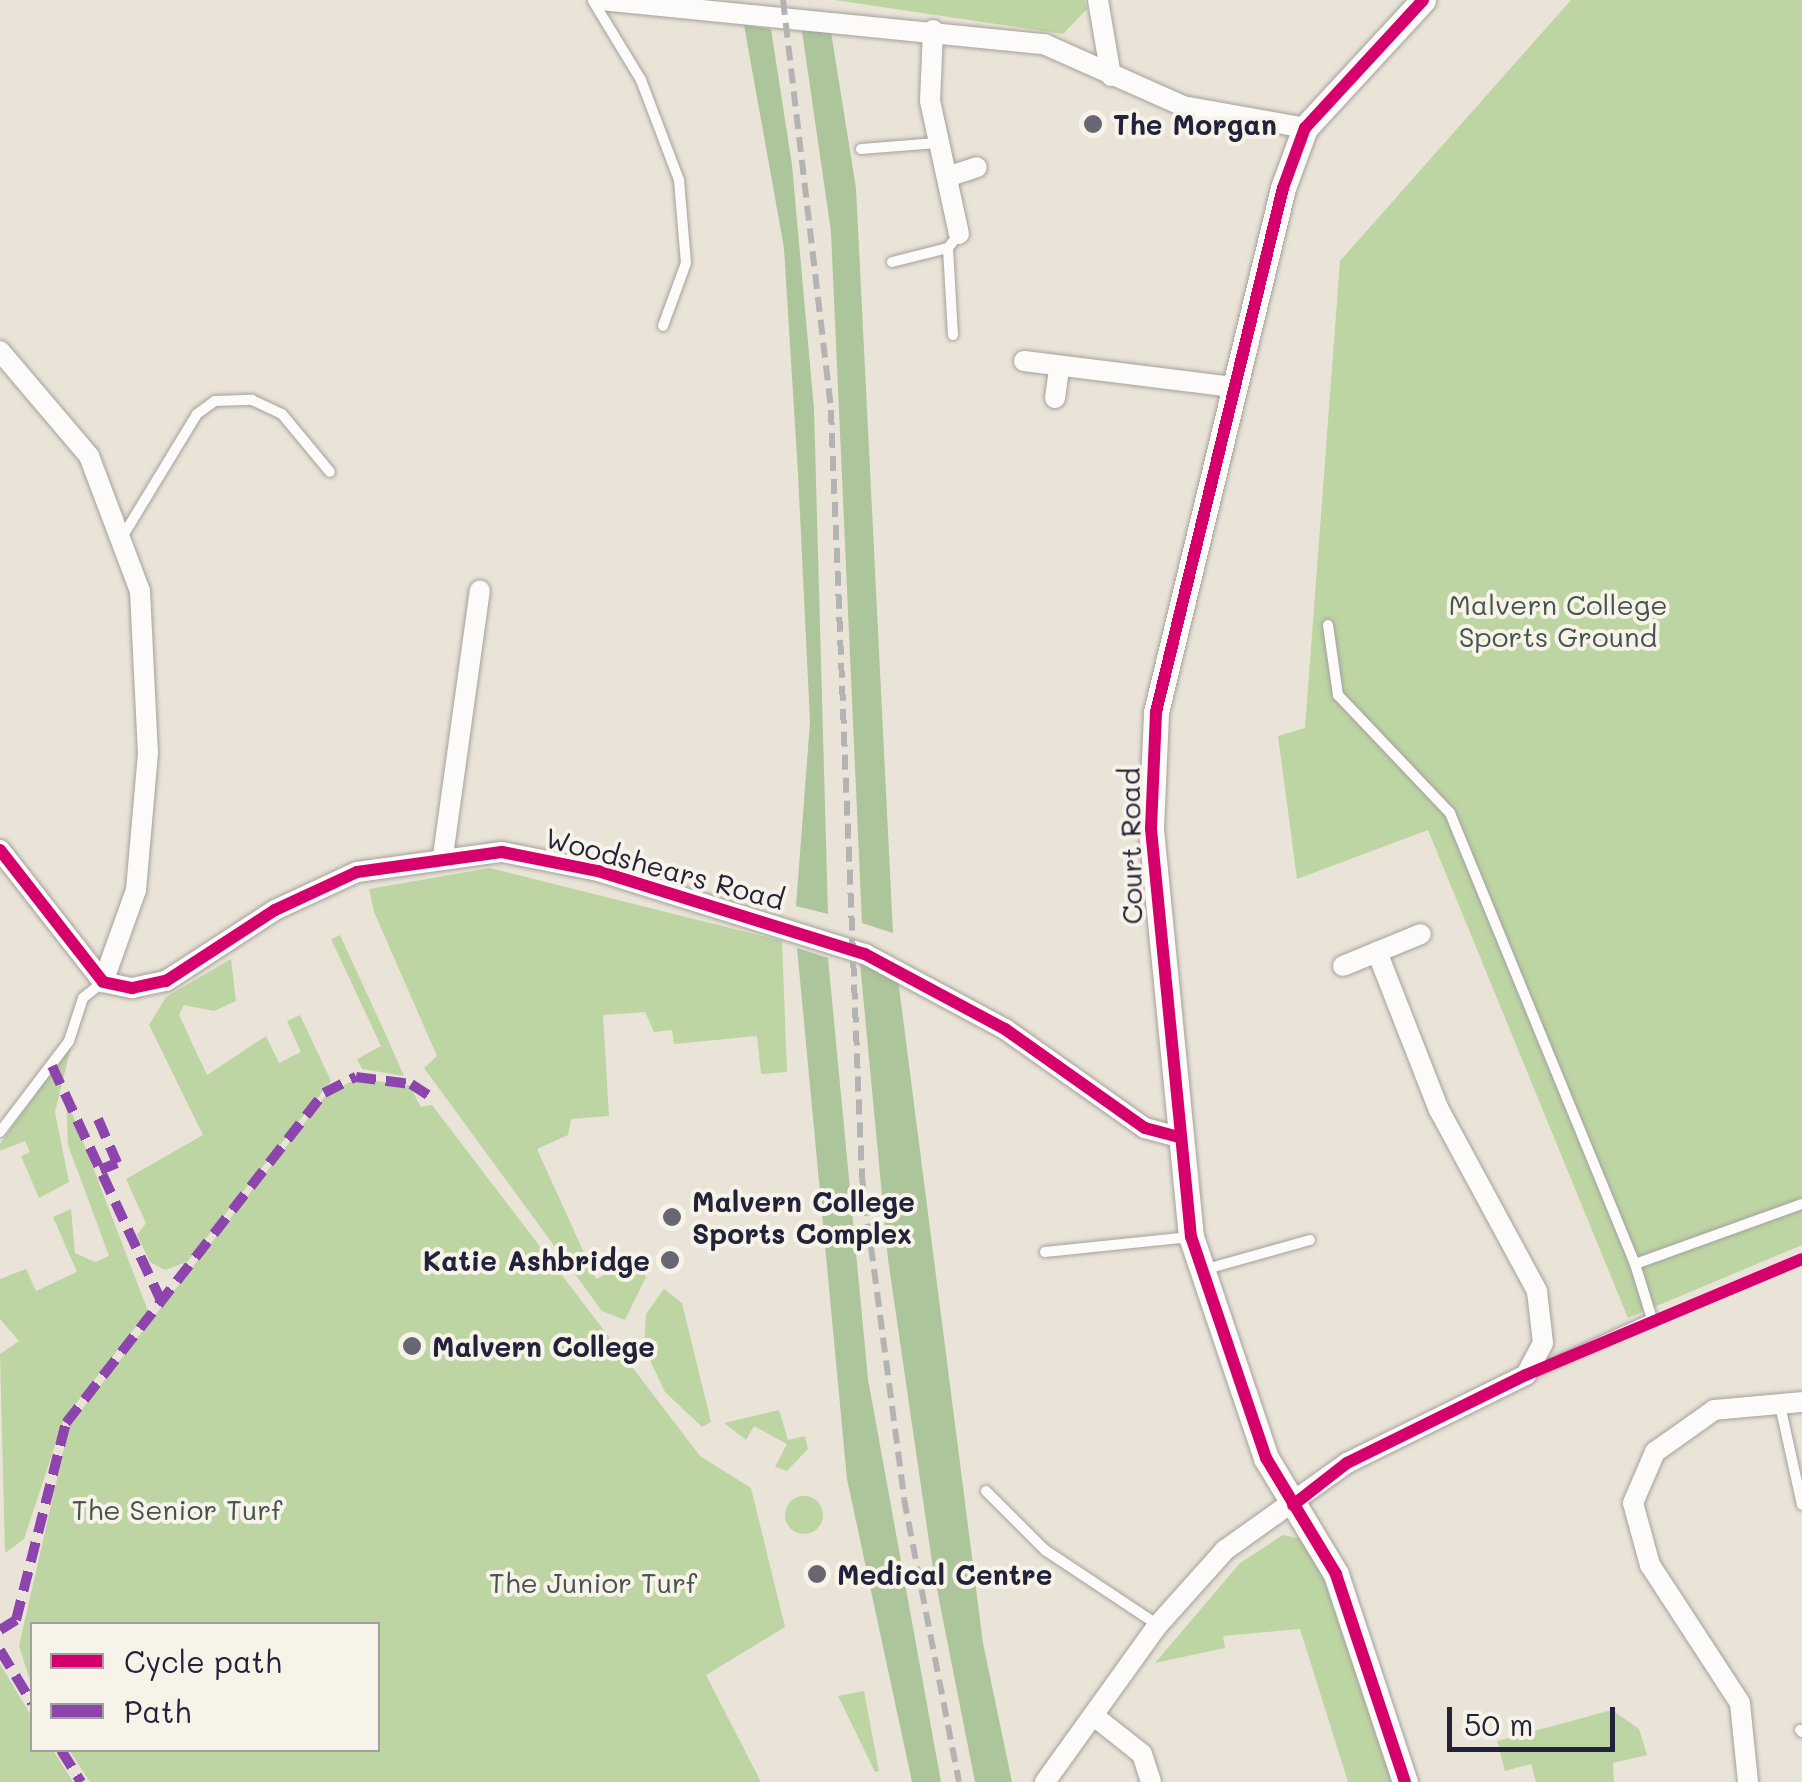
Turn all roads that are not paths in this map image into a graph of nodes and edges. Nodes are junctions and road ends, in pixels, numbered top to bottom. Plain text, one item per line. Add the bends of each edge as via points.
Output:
1 (593, 0) edge
2 (601, 0) edge
3 (1098, 0) edge
4 (1423, 0) edge
5 (934, 30) junction
6 (1112, 76) junction
7 (1305, 128) junction
8 (938, 143) junction
9 (860, 149) dead end
10 (977, 167) dead end
11 (950, 176) junction
12 (954, 241) junction
13 (892, 262) dead end
14 (663, 326) dead end
15 (953, 335) dead end
16 (0, 351) edge
17 (1024, 361) dead end
18 (1059, 368) junction
19 (1234, 387) junction
20 (1055, 398) dead end
21 (330, 472) dead end
22 (121, 540) junction
23 (480, 591) dead end
24 (1328, 625) dead end
25 (0, 850) edge
26 (443, 856) junction
27 (1421, 934) dead end
28 (1377, 952) junction
29 (1343, 966) dead end
30 (102, 982) junction
31 (0, 1132) edge
32 (1178, 1137) junction
33 (1802, 1204) edge
34 (1191, 1237) junction
35 (1310, 1240) dead end
36 (1045, 1252) dead end
37 (1635, 1264) junction
38 (1202, 1270) junction
39 (1526, 1375) junction
40 (1802, 1402) edge
41 (1780, 1404) junction
42 (986, 1491) dead end
43 (1293, 1505) junction
44 (1802, 1505) edge
45 (1158, 1625) junction
46 (1094, 1716) junction
47 (1045, 1782) edge
48 (1151, 1782) edge
49 (1405, 1782) edge
50 (1748, 1782) edge

1 - 14 lane via 642,80 678,180 686,263
2 - 5 street
3 - 6 street
4 - 7 street, Court Road
5 - 6 street via 1044,44
5 - 8 street
6 - 7 street via 1183,106
7 - 19 street, Court Road
8 - 9 lane
8 - 11 street
10 - 11 street
11 - 12 street
12 - 13 lane
12 - 15 lane
16 - 22 street via 88,456
17 - 18 street
18 - 19 street
18 - 20 street
19 - 32 street, Court Road via 1156,712 1155,920
21 - 22 lane via 282,414 252,400 215,401 197,414
22 - 30 street via 140,591 148,753 136,890
23 - 26 street
24 - 37 lane via 1338,695 1450,813
25 - 30 street
26 - 30 street, Woodshears Road via 330,883 166,981
26 - 32 street, Woodshears Road via 502,852 598,871 865,954 1005,1029 1145,1128
27 - 28 street
28 - 29 street
28 - 39 street via 1439,1110 1537,1291 1543,1343
30 - 31 lane via 82,998 69,1041
32 - 34 street, Court Road
33 - 37 lane
34 - 36 lane
34 - 38 street, Court Road
35 - 38 lane
37 - 39 lane via 1652,1319
38 - 43 street, Court Road via 1266,1458
39 - 43 street via 1347,1462
40 - 41 street
41 - 44 lane
41 - 50 street via 1714,1410 1655,1452 1638,1483 1634,1520 1650,1565 1740,1703
42 - 45 lane via 1045,1550
43 - 45 street via 1225,1550
43 - 49 street, Court Road via 1336,1574
45 - 46 street
46 - 47 street
46 - 48 street via 1142,1754

